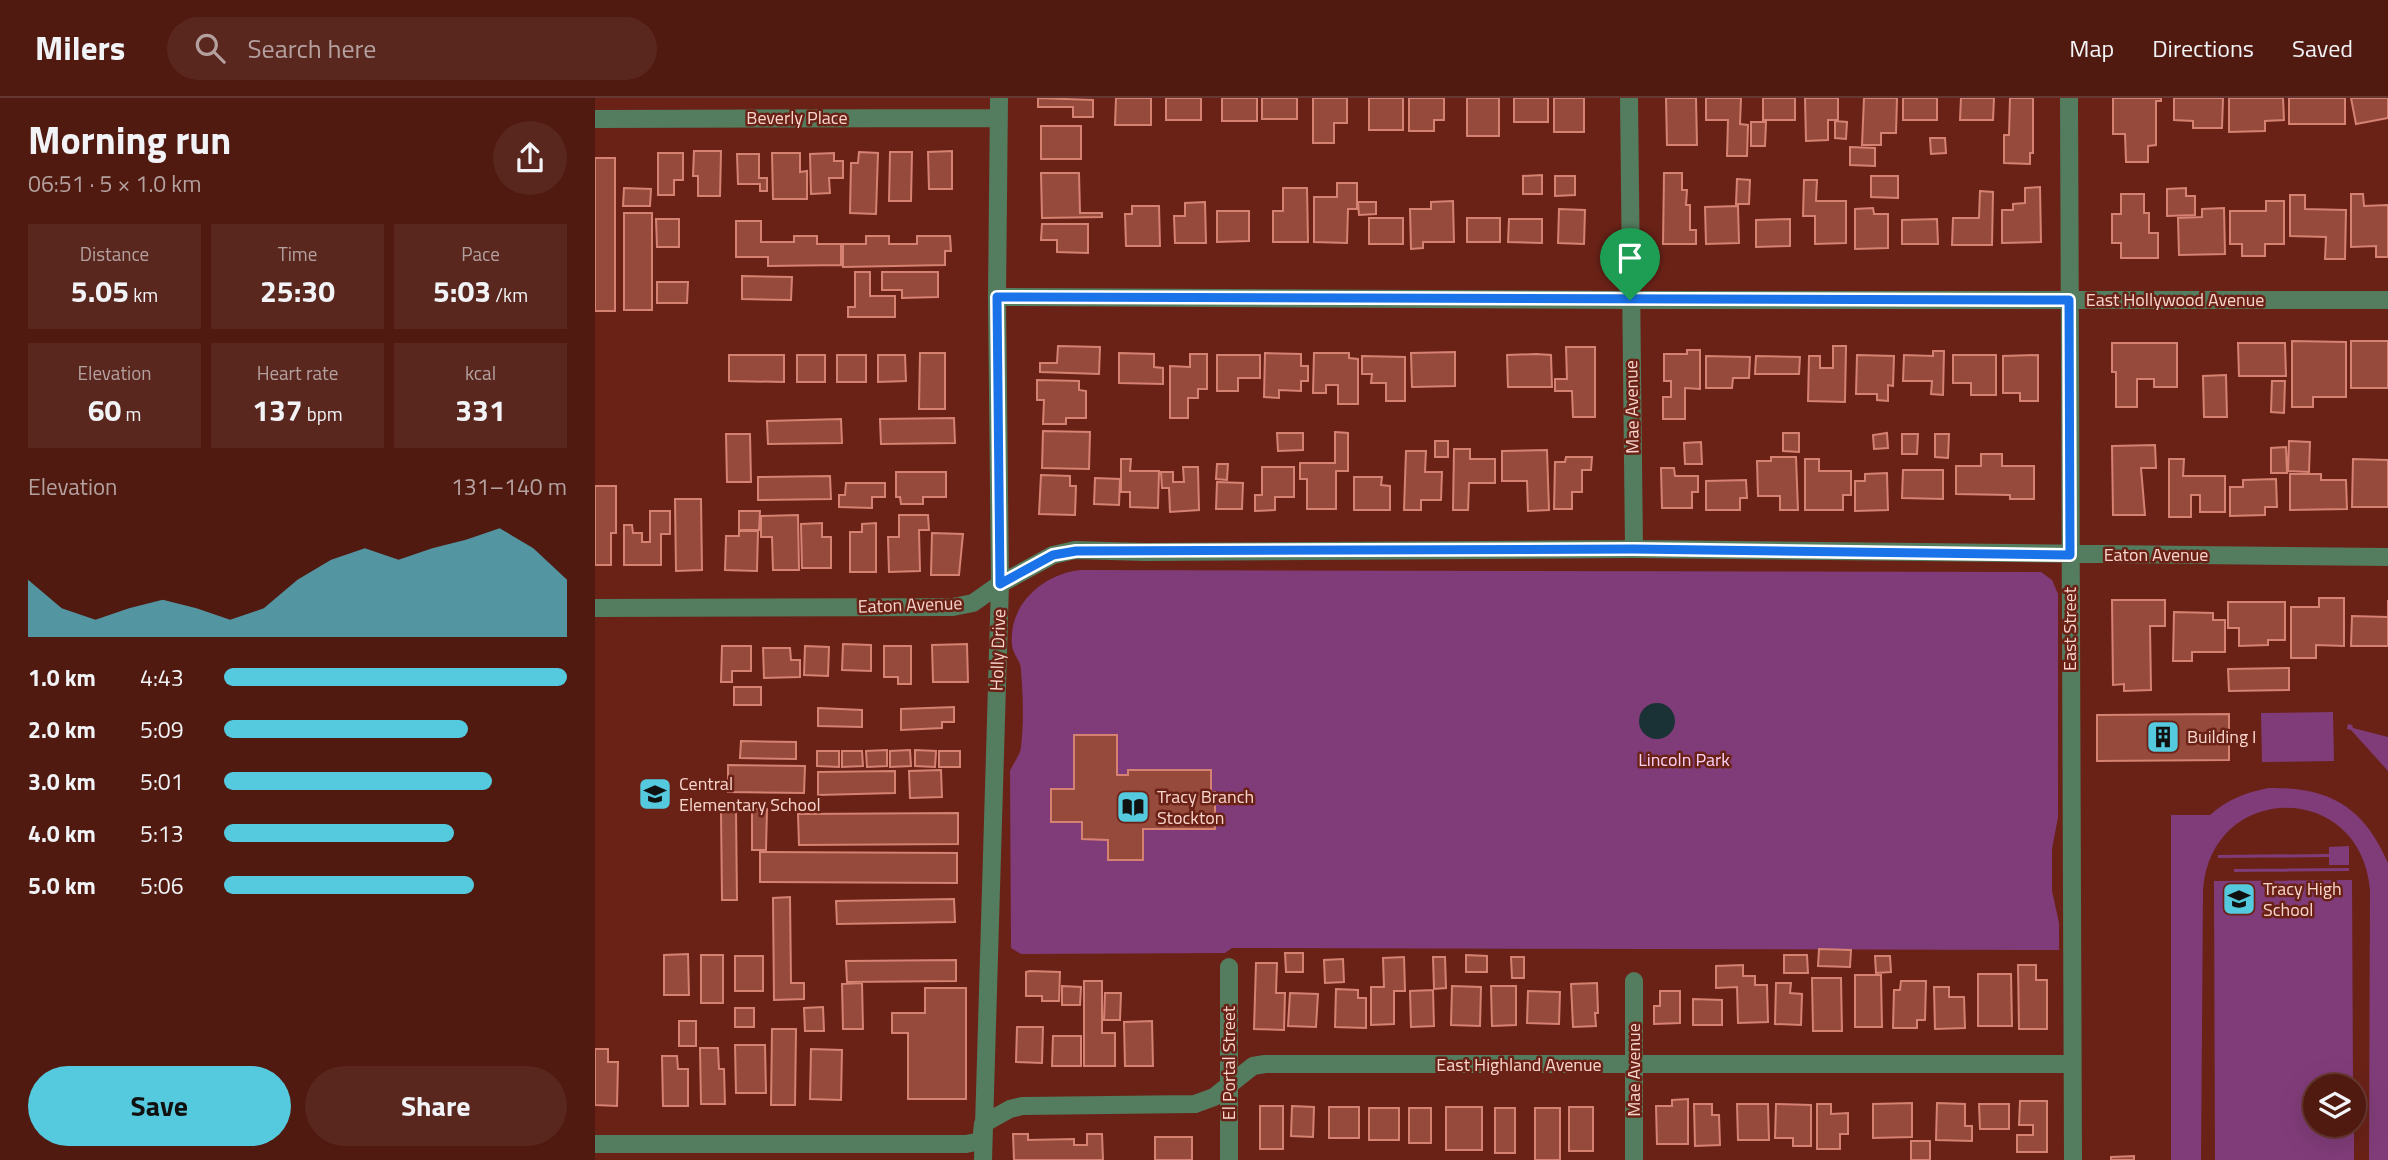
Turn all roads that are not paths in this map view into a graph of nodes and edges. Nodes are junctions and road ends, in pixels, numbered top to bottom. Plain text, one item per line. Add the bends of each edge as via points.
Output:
1 (999, 98) edge
2 (1629, 98) edge
3 (2069, 98) edge
4 (595, 118) edge
5 (999, 118) junction
6 (997, 297) junction
7 (1630, 300) junction
8 (2069, 300) junction
9 (2388, 300) edge
10 (1633, 549) junction
11 (2070, 555) junction
12 (2388, 557) edge
13 (1000, 584) junction
14 (595, 608) edge
15 (1229, 967) dead end
16 (1634, 981) dead end
17 (2073, 1064) junction
18 (1634, 1065) junction
19 (1229, 1084) junction
20 (983, 1125) junction
21 (595, 1144) edge
22 (761, 1152) edge
23 (982, 1160) edge
24 (1229, 1160) edge
25 (1634, 1160) edge
26 (2073, 1160) edge

1 - 5 street, Holly Drive
2 - 7 street, Mae Avenue
3 - 8 street, East Street
4 - 5 street, Beverly Place
5 - 6 street, Holly Drive
6 - 7 street, East Hollywood Avenue
6 - 13 street, Holly Drive
7 - 8 street, East Hollywood Avenue
7 - 10 street, Mae Avenue
8 - 9 street, East Hollywood Avenue
8 - 11 street, East Street
10 - 11 street, Eaton Avenue
10 - 13 street, Eaton Avenue via 1076,551 1053,555
11 - 12 street, Eaton Avenue
11 - 17 street, East Street
13 - 14 street, Eaton Avenue via 973,603 953,607
13 - 20 street, Holly Drive
15 - 19 street, El Portal Street
16 - 18 street, Mae Avenue
17 - 18 street, East Highland Avenue
17 - 26 street, East Street
18 - 19 street, East Highland Avenue via 1265,1064 1253,1066
18 - 25 street, Mae Avenue
19 - 20 street, East Highland Avenue via 1214,1097 1195,1104 1022,1106
19 - 24 street, El Portal Street
20 - 22 street, East Highland Avenue via 981,1141 966,1144
20 - 23 street, Holly Drive
21 - 22 street

